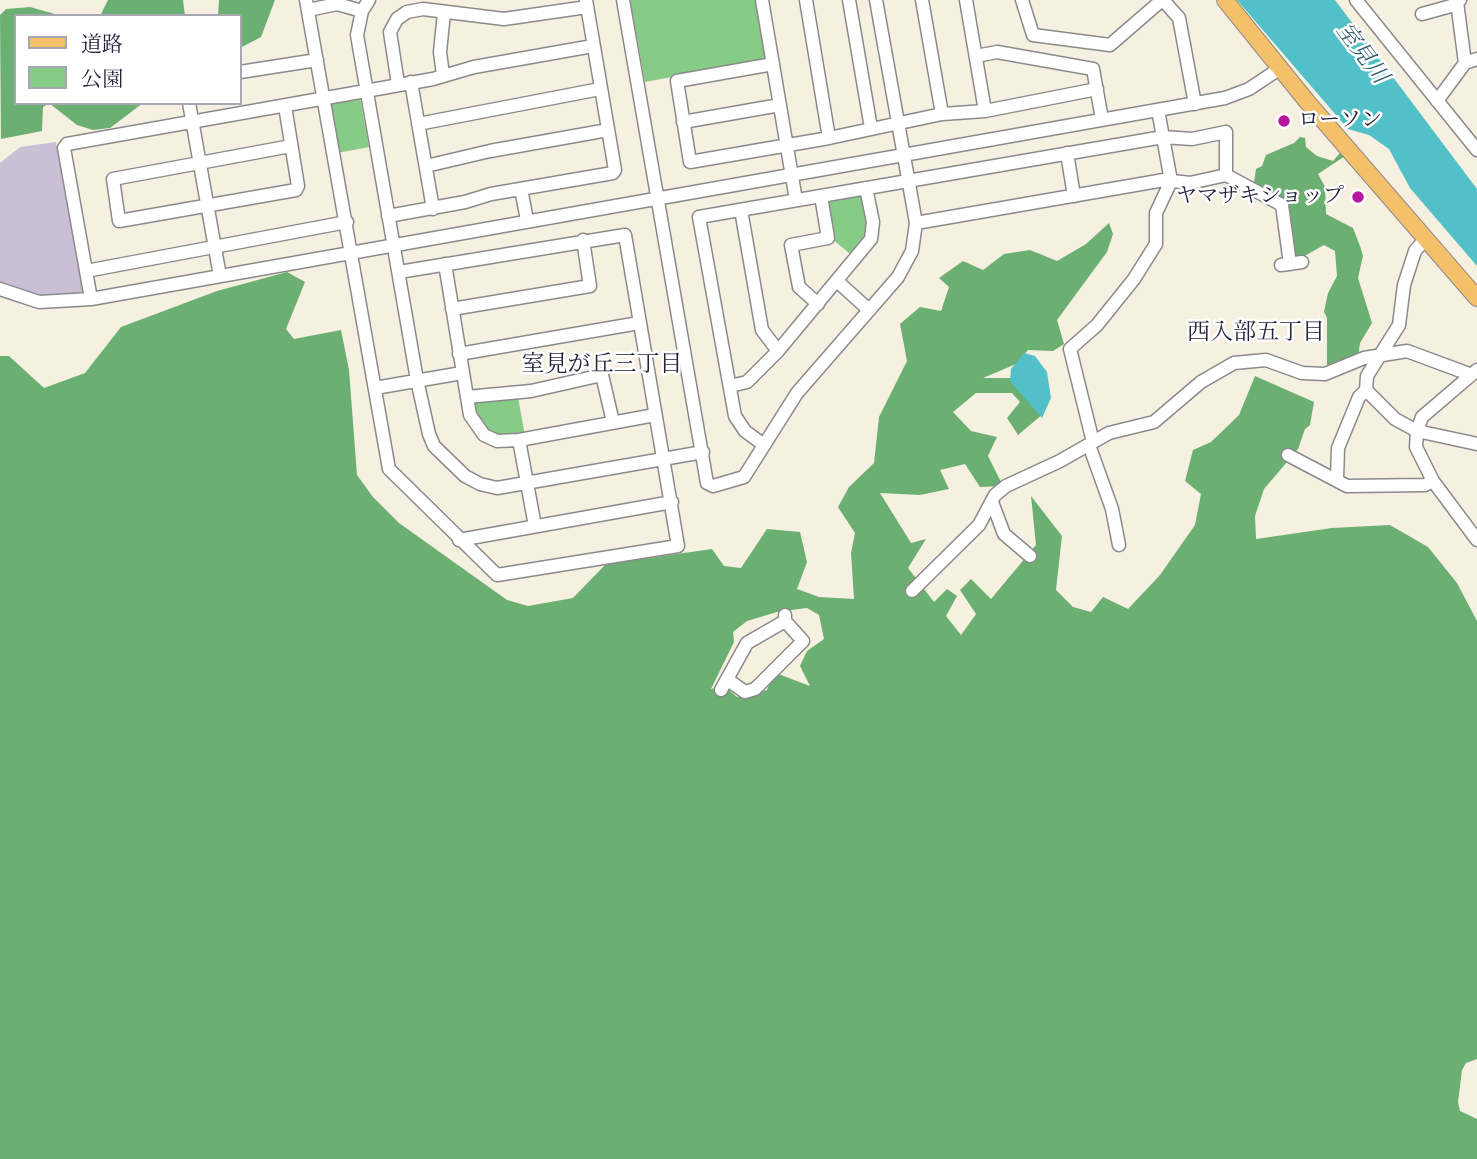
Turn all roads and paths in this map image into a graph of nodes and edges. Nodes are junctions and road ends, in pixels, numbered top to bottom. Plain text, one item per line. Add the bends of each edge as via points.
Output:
1 (623, 0) edge
2 (762, 0) edge
3 (806, 0) edge
4 (849, 0) edge
5 (876, 0) edge
6 (922, 0) edge
7 (966, 0) edge
8 (1022, 0) edge
9 (1162, 0) edge
10 (1225, 0) edge
11 (1356, 0) edge
12 (1459, 1) edge
13 (587, 4) edge
14 (307, 5) edge
15 (365, 6) edge
16 (444, 13) junction
17 (1422, 14) dead end
18 (593, 46) junction
19 (976, 56) junction
20 (317, 60) junction
21 (1471, 61) edge
22 (773, 64) junction
23 (1279, 69) junction
24 (242, 72) edge
25 (443, 75) junction
26 (405, 83) junction
27 (600, 89) junction
28 (1097, 89) junction
29 (366, 90) junction
30 (324, 98) junction
31 (1437, 101) junction
32 (780, 104) junction
33 (1195, 104) junction
34 (189, 105) edge
35 (285, 106) junction
36 (1158, 110) junction
37 (985, 111) junction
38 (942, 114) junction
39 (1102, 119) junction
40 (192, 122) junction
41 (683, 122) junction
42 (898, 123) junction
43 (418, 124) junction
44 (871, 128) junction
45 (608, 130) junction
46 (1163, 137) junction
47 (829, 138) junction
48 (786, 144) junction
49 (291, 146) junction
50 (1477, 150) edge
51 (1067, 153) junction
52 (904, 155) junction
53 (200, 163) junction
54 (426, 166) junction
55 (791, 173) junction
56 (1226, 175) junction
57 (908, 181) junction
58 (1171, 181) junction
59 (521, 188) junction
60 (866, 188) junction
61 (658, 196) junction
62 (821, 196) junction
63 (1074, 196) junction
64 (796, 201) junction
65 (207, 206) junction
66 (433, 209) junction
67 (741, 210) junction
68 (388, 216) junction
69 (527, 220) junction
70 (347, 222) junction
71 (916, 223) junction
72 (1426, 238) junction
73 (583, 240) junction
74 (392, 243) junction
75 (215, 248) junction
76 (352, 250) junction
77 (445, 264) junction
78 (1291, 264) dead end
79 (86, 271) junction
80 (399, 272) junction
81 (220, 276) junction
82 (836, 281) junction
83 (0, 289) edge
84 (1477, 298) edge
85 (91, 299) junction
86 (818, 304) junction
87 (452, 309) junction
88 (869, 310) junction
89 (639, 323) junction
90 (778, 351) junction
91 (459, 354) junction
92 (1381, 355) junction
93 (1473, 372) edge
94 (462, 373) junction
95 (417, 380) junction
96 (730, 386) junction
97 (375, 388) junction
98 (1366, 390) junction
99 (467, 397) junction
100 (655, 415) junction
101 (613, 422) junction
102 (1416, 431) junction
103 (519, 440) junction
104 (1091, 443) junction
105 (764, 444) junction
106 (1477, 444) edge
107 (703, 452) junction
108 (1288, 454) dead end
109 (663, 460) junction
110 (1337, 479) junction
111 (1433, 481) junction
112 (528, 484) junction
113 (672, 502) junction
114 (992, 502) junction
115 (535, 526) junction
116 (459, 540) junction
117 (1477, 540) edge
118 (1119, 545) dead end
119 (1030, 556) dead end
120 (912, 592) dead end
121 (725, 685) joint

1 - 61 street
2 - 22 street
3 - 47 street
4 - 44 street
5 - 42 street
6 - 38 street
7 - 19 street
8 - 9 street via 1033,35 1110,45
9 - 33 street via 1179,18
10 - 23 main road
11 - 31 street
12 - 17 street
12 - 21 street
13 - 16 street via 504,19
13 - 18 street
14 - 15 street
14 - 20 street
15 - 29 street via 357,35
16 - 25 street
16 - 26 street via 423,9 397,19 390,43
18 - 25 street
18 - 27 street
19 - 28 street via 998,52 1093,69
19 - 37 street
20 - 24 street
20 - 30 street
21 - 31 street
22 - 32 street
22 - 41 street via 677,81
23 - 33 street via 1238,94
23 - 72 main road
25 - 26 street
26 - 29 street
26 - 43 street
27 - 43 street
27 - 45 street
28 - 37 street
28 - 39 street
29 - 30 street
29 - 68 street
30 - 35 street
30 - 70 street
31 - 50 street
32 - 41 street
32 - 48 street
33 - 36 street
34 - 40 street
35 - 40 street
35 - 49 street
36 - 39 street
36 - 46 street
37 - 38 street
38 - 42 street
39 - 52 street
40 - 53 street
40 - 79 street via 64,148
41 - 48 street via 690,162
42 - 44 street
42 - 52 street
43 - 54 street
44 - 47 street
45 - 54 street
45 - 59 street via 613,173
46 - 51 street
46 - 56 street via 1192,139 1226,132
46 - 58 street
47 - 48 street
48 - 55 street
49 - 53 street
49 - 65 street via 296,190
51 - 57 street
51 - 63 street
52 - 55 street
52 - 57 street
53 - 65 street
53 - 65 street via 113,179 112,183 122,222
54 - 66 street
55 - 61 street
55 - 64 street
56 - 58 street via 1190,183
56 - 78 street via 1282,205
57 - 60 street
57 - 71 street
58 - 63 street
58 - 104 street via 1156,213 1156,244 1097,326 1070,349
59 - 66 street
59 - 69 street
60 - 62 street
60 - 82 street via 873,222 871,240
61 - 69 street
61 - 107 street
62 - 64 street
62 - 86 street via 828,238 791,245 799,287
63 - 71 street
64 - 67 street
65 - 75 street
66 - 68 street
67 - 90 street via 762,330
67 - 96 street via 699,217
68 - 74 street
69 - 74 street
70 - 75 street
70 - 76 street
71 - 88 street via 908,261
72 - 84 main road
72 - 92 street via 1415,251 1404,285 1399,326
73 - 77 street
73 - 87 street via 590,286
73 - 89 street via 625,235
74 - 76 street
74 - 80 street
75 - 79 street
75 - 81 street
76 - 81 street
76 - 97 street
77 - 80 street
77 - 87 street
79 - 85 street
80 - 95 street
81 - 85 street
82 - 86 street
82 - 88 street
83 - 85 street via 38,302
86 - 90 street
87 - 91 street
88 - 105 street via 797,393
89 - 91 street
89 - 100 street
90 - 96 street via 747,382
91 - 94 street
92 - 93 street via 1407,351
92 - 98 street via 1367,376
92 - 104 street via 1315,375 1266,360 1234,363 1200,382 1154,422 1116,430
93 - 102 street via 1422,417
94 - 95 street
94 - 99 street
95 - 97 street
95 - 112 street via 432,441 459,472 488,486
96 - 105 street via 739,424
97 - 116 street via 389,469
98 - 102 street via 1395,419
98 - 110 street via 1338,448
99 - 101 street via 531,391 602,376
99 - 103 street via 473,423 484,435 497,441
100 - 101 street
100 - 109 street
101 - 103 street
102 - 106 street
102 - 111 street via 1416,447
103 - 112 street
104 - 114 street via 1022,477
104 - 118 street
105 - 107 street via 744,477 713,485 708,483
107 - 109 street
108 - 110 street
109 - 112 street
109 - 113 street
110 - 111 street via 1347,486 1425,485
111 - 117 street
112 - 115 street
113 - 115 street
113 - 116 street via 678,546 497,575
114 - 119 street via 1004,534
114 - 120 street via 979,525
115 - 116 street
121 - 121 street via 745,692 755,689 803,641 785,618 747,643

